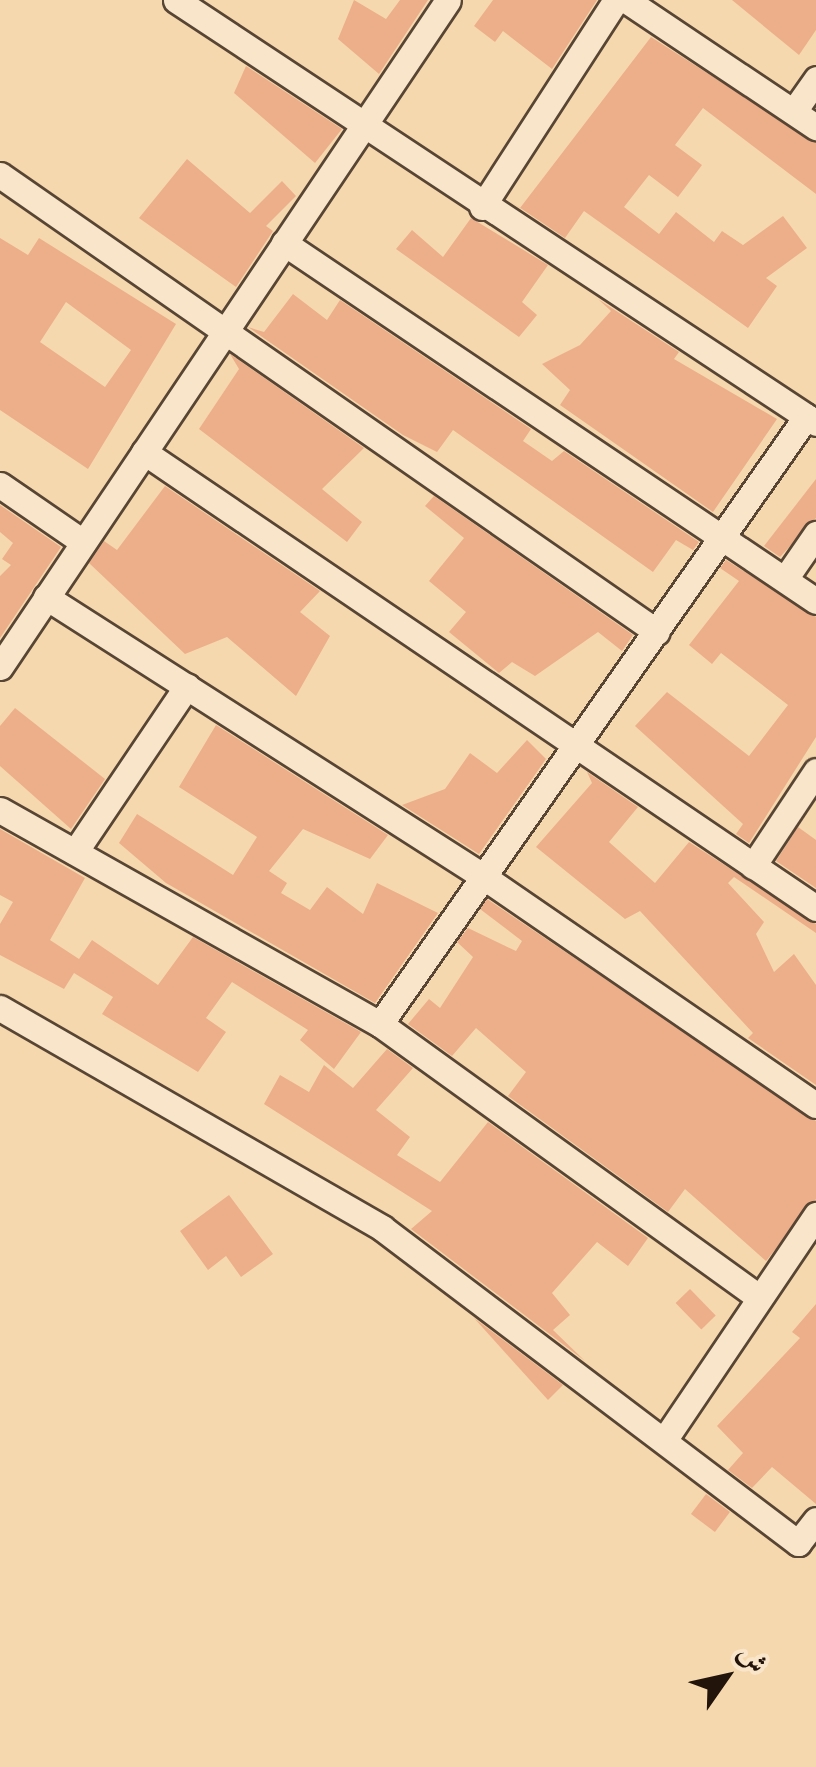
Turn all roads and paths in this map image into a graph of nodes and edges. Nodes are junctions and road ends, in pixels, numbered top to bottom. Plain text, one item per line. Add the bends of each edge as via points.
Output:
1 (176, 0) edge
2 (448, 0) edge
3 (616, 0) edge
4 (626, 0) edge
5 (816, 79) edge
6 (794, 112) junction
7 (816, 127) edge
8 (364, 130) junction
9 (0, 174) edge
10 (482, 206) junction
11 (284, 242) junction
12 (224, 327) junction
13 (811, 420) edge
14 (144, 452) junction
15 (0, 485) edge
16 (816, 534) edge
17 (728, 539) junction
18 (83, 542) junction
19 (785, 579) junction
20 (46, 597) junction
21 (816, 600) edge
22 (657, 632) junction
23 (0, 667) edge
24 (187, 686) junction
25 (573, 746) junction
26 (816, 771) edge
27 (0, 810) edge
28 (75, 852) junction
29 (753, 866) junction
30 (481, 875) junction
31 (816, 908) edge
32 (0, 1008) edge
33 (380, 1024) junction
34 (816, 1105) edge
35 (813, 1228) edge
36 (760, 1298) junction
37 (667, 1436) junction
38 (816, 1520) edge
39 (807, 1550) edge

1 - 8 street
2 - 8 street
3 - 10 street
4 - 6 street
5 - 6 street
6 - 7 street
8 - 10 street
8 - 11 street
9 - 12 street
10 - 13 street
11 - 12 street
11 - 17 street
12 - 14 street
12 - 22 street
13 - 17 street
14 - 18 street
14 - 25 street
15 - 18 street
16 - 19 street
17 - 19 street
17 - 22 street
18 - 20 street
19 - 21 street
20 - 23 street
20 - 24 street
22 - 25 street
24 - 28 street
24 - 30 street
25 - 29 street
25 - 30 street
26 - 29 street
27 - 28 street
28 - 33 street
29 - 31 street
30 - 33 street
30 - 34 street
32 - 37 street via 382,1228
33 - 36 street
35 - 36 street
36 - 37 street
37 - 39 street
38 - 39 street

